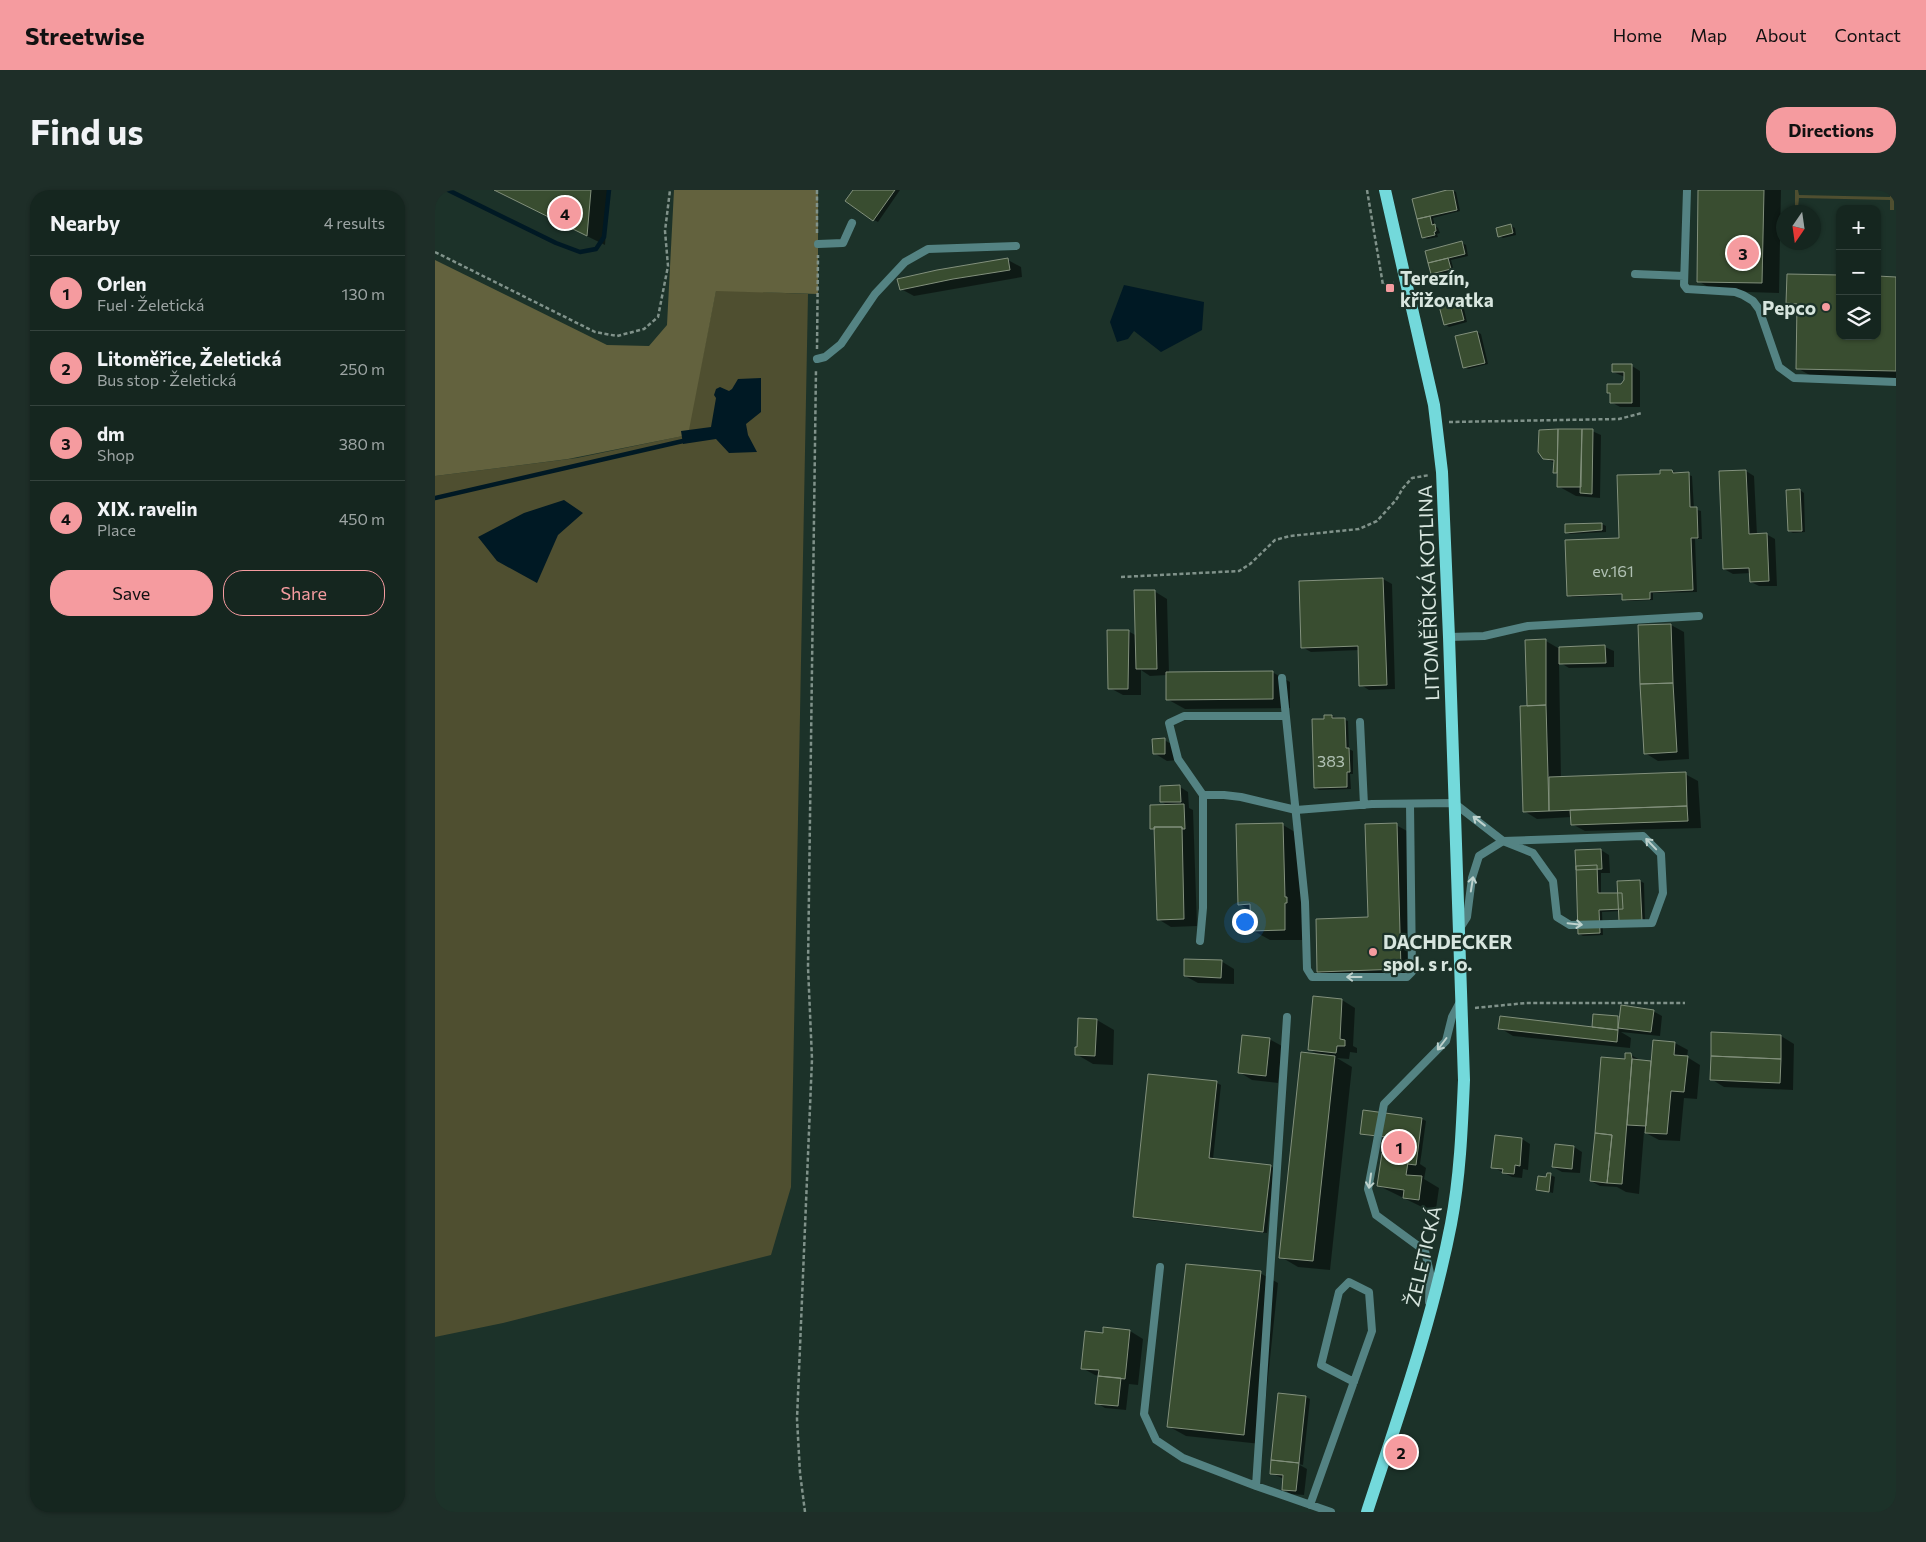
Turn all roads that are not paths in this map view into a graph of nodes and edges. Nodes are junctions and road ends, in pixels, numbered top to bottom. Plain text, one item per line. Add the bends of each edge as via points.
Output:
1 (1385, 190) edge
2 (1687, 190) edge
3 (851, 223) dead end
4 (818, 244) road end
5 (1016, 246) dead end
6 (1635, 274) dead end
7 (1684, 276) junction
8 (817, 359) road end
9 (1896, 382) edge
10 (1699, 616) dead end
11 (1449, 637) junction
12 (1282, 678) dead end
13 (1285, 716) junction
14 (1360, 722) dead end
15 (1203, 795) junction
16 (1454, 803) junction
17 (1410, 804) junction
18 (1364, 805) junction
19 (1296, 810) junction
20 (1503, 841) junction
21 (1459, 930) junction
22 (1200, 941) dead end
23 (1461, 1004) junction
24 (1287, 1016) dead end
25 (1159, 1267) dead end
26 (1428, 1318) junction
27 (1354, 1382) junction
28 (1256, 1486) junction
29 (1310, 1505) junction
30 (1331, 1512) edge
31 (1367, 1512) edge

1 - 11 main road, LITOMĚŘICKÁ KOTLINA via 1436,422 1442,472
2 - 7 lane
3 - 4 lane via 843,243
5 - 8 lane via 928,249 905,262 875,294 841,344 825,357
6 - 7 lane
7 - 9 lane via 1683,285 1687,289 1735,292 1753,301 1759,309 1779,367 1794,378
10 - 11 lane via 1528,626 1484,636
11 - 16 main road, LITOMĚŘICKÁ KOTLINA
12 - 13 lane
13 - 15 lane via 1184,716 1169,723 1178,758
13 - 19 lane
14 - 18 lane
15 - 19 lane via 1241,797
15 - 22 lane
16 - 17 lane
20 -> 16 lane
16 - 21 main road, LITOMĚŘICKÁ KOTLINA
17 - 18 lane
17 -> 19 lane via 1413,967 1410,975 1403,977 1309,975
18 - 19 lane
20 -> 20 lane via 1533,853 1553,881 1557,917 1570,925 1652,923 1663,893 1661,854 1643,836
21 -> 20 lane via 1467,917 1472,878 1479,856
21 - 23 main road, LITOMĚŘICKÁ KOTLINA
23 - 26 main road, ŽELETICKÁ via 1463,1080 1460,1152 1451,1223
23 -> 26 lane via 1452,1017 1446,1041 1384,1104 1369,1189 1376,1215 1425,1251 1430,1273
24 - 28 lane
25 - 28 lane via 1144,1414 1156,1440 1183,1458
26 - 31 main road, ŽELETICKÁ
27 - 27 lane via 1372,1331 1369,1292 1349,1282 1339,1292 1321,1365
27 - 29 lane
28 - 29 lane
29 - 30 lane

